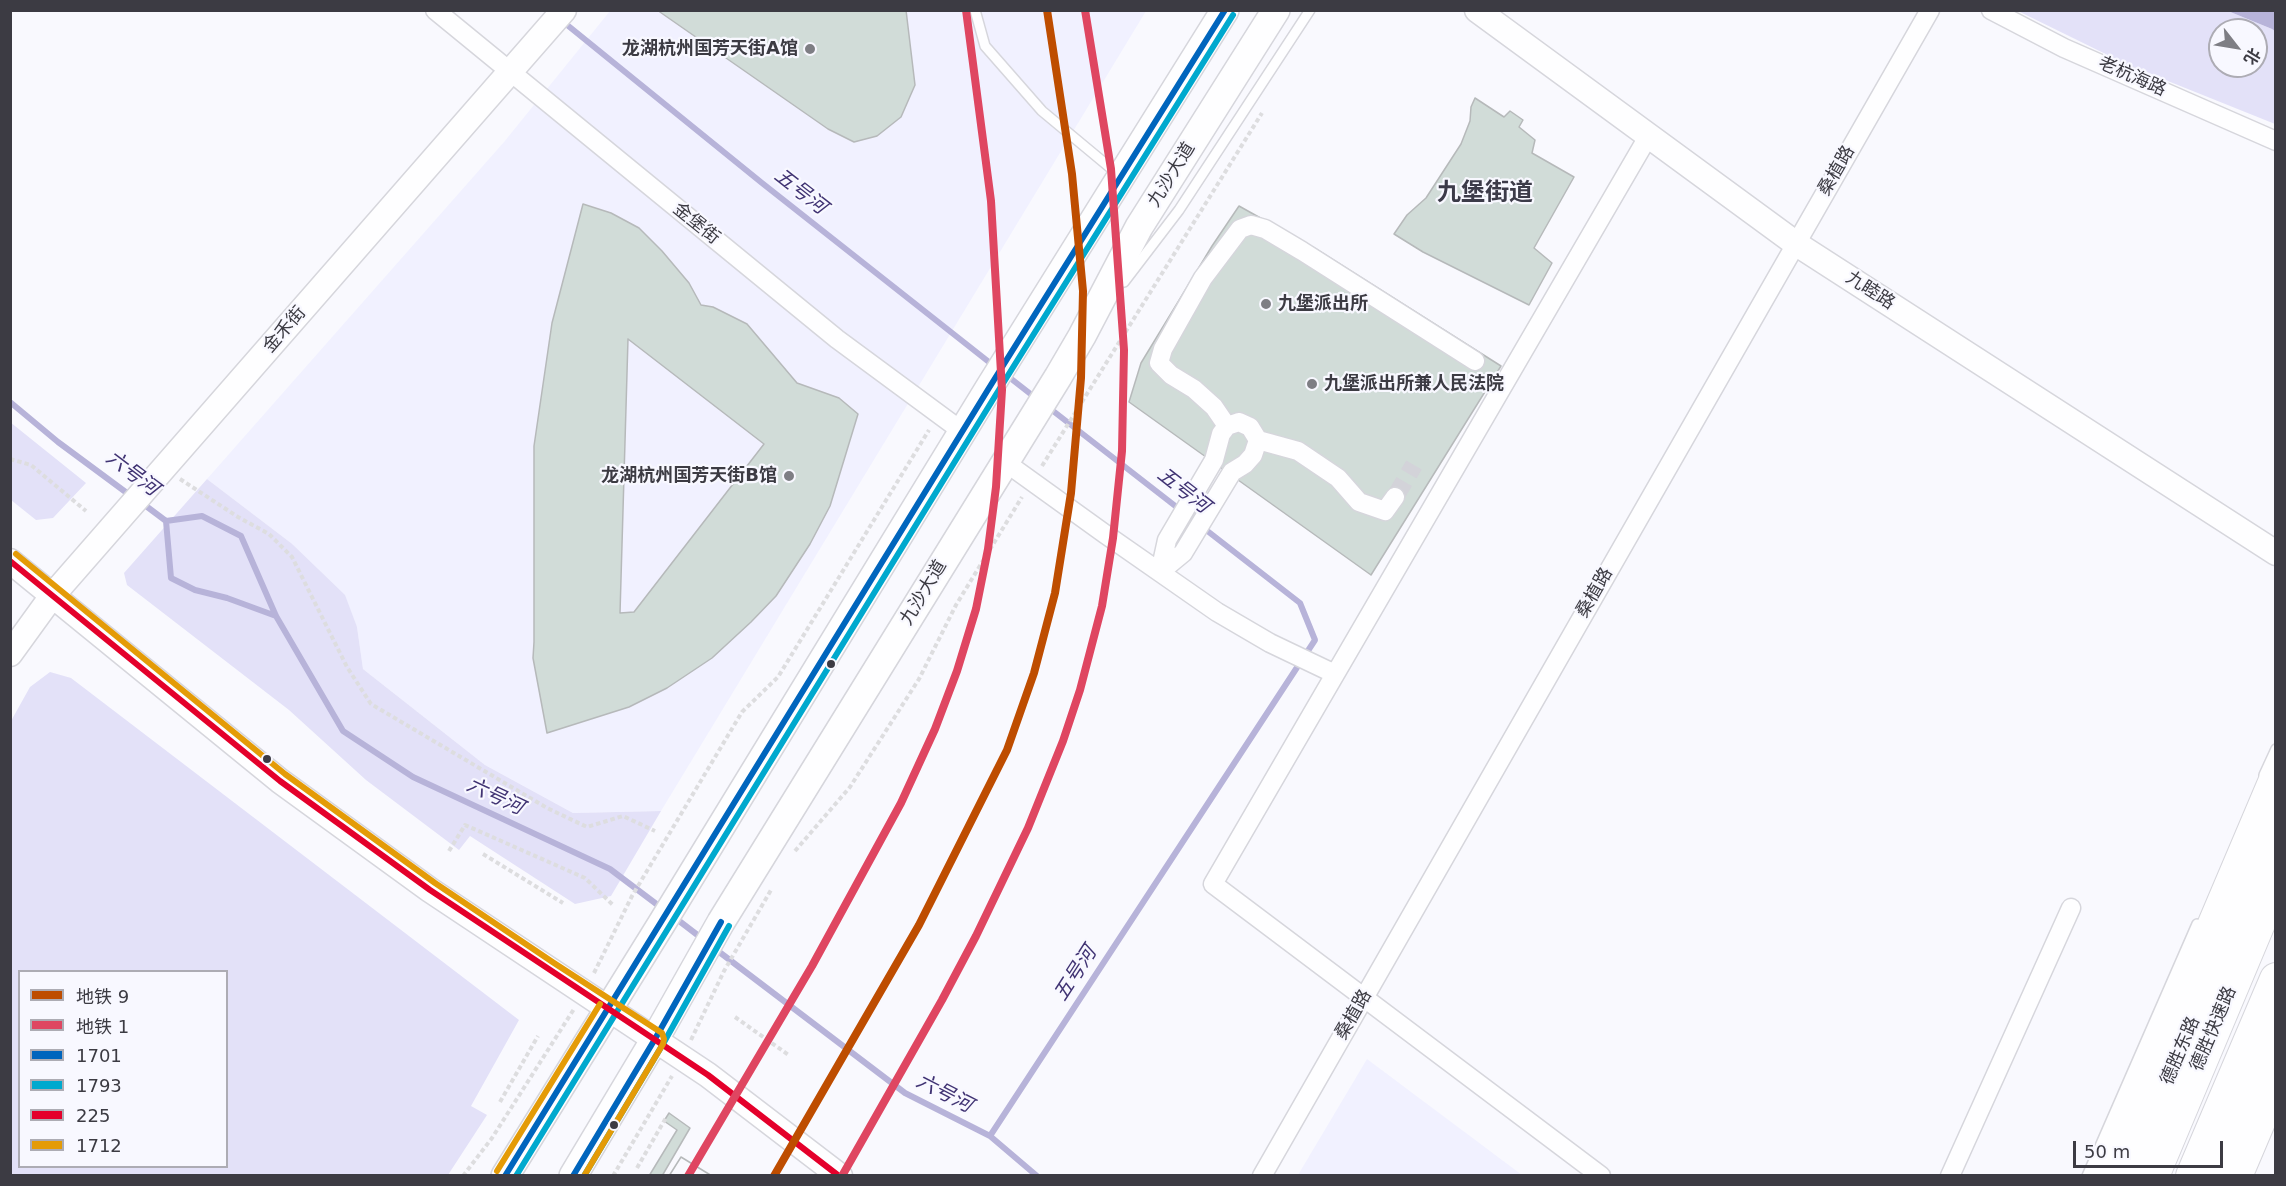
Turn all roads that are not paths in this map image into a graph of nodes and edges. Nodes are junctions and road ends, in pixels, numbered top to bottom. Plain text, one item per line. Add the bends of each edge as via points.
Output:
1 (435, 10) edge
2 (564, 10) edge
3 (975, 10) edge
4 (1226, 10) edge
5 (1275, 10) edge
6 (1310, 10) edge
7 (1477, 10) edge
8 (1930, 10) edge
9 (1991, 10) edge
10 (509, 72) junction
11 (1649, 135) junction
12 (2276, 141) edge
13 (1121, 177) junction
14 (1795, 243) junction
15 (1082, 336) junction
16 (1475, 361) dead end
17 (1227, 426) junction
18 (963, 432) junction
19 (1258, 440) junction
20 (1005, 462) junction
21 (1395, 497) tunnel mouth
22 (2276, 553) edge
23 (10, 561) edge
24 (1160, 572) junction
25 (52, 596) junction
26 (10, 654) edge
27 (1335, 674) junction
28 (2276, 749) edge
29 (2268, 780) edge
30 (2276, 826) edge
31 (2276, 883) edge
32 (2071, 908) dead end
33 (2203, 910) dead end
34 (2276, 979) edge
35 (1364, 998) junction
36 (608, 1009) junction
37 (2276, 1034) edge
38 (655, 1039) junction
39 (2276, 1082) edge
40 (506, 1176) edge
41 (573, 1176) edge
42 (840, 1176) edge
43 (1262, 1176) edge
44 (1601, 1176) edge
45 (1950, 1176) edge
46 (2086, 1176) edge
47 (2108, 1176) edge
48 (2128, 1176) edge
49 (2153, 1176) edge
50 (2192, 1176) edge
51 (2216, 1176) edge
52 (2236, 1176) edge

1 - 10 street, 金堡街
2 - 10 street, 金禾街
3 - 13 lane via 985,46 1042,111
4 - 13 main road
5 - 15 main road, 九沙大道 via 1139,227
6 - 15 lane via 1179,210
7 - 11 street, 九睦路
8 - 14 street, 桑植路
9 - 12 street, 老杭海路 via 2064,48
10 - 18 street, 金堡街 via 837,339
10 - 25 street, 金禾街
11 - 14 street, 九睦路
11 - 27 street
13 - 18 main road
14 - 22 street, 九睦路
14 - 35 street, 桑植路
15 - 20 main road, 九沙大道
16 - 17 street via 1302,251 1251,225 1240,229 1203,278 1159,363 1214,407
17 - 19 street via 1239,422 1250,427
17 - 24 street via 1214,460 1167,540
18 - 36 main road
19 - 21 street via 1298,451 1338,478 1359,502 1386,511
19 - 24 street via 1254,455 1232,472 1183,553
20 - 24 street
20 - 38 main road, 九沙大道 via 721,922
23 - 25 street
24 - 27 street via 1270,643
25 - 26 street, 金禾街
25 - 36 street via 280,781 430,890
27 - 35 street via 1213,884
28 - 29 lane
29 - 47 highway
30 - 48 main road, 德胜东路
31 - 49 highway, 德胜快速路
32 - 45 street
33 - 46 lane
34 - 50 highway, 德胜快速路
35 - 43 street, 桑植路
35 - 44 street
36 - 38 street
36 - 40 main road
37 - 51 main road
38 - 41 main road, 九沙大道
38 - 42 street
39 - 52 highway

